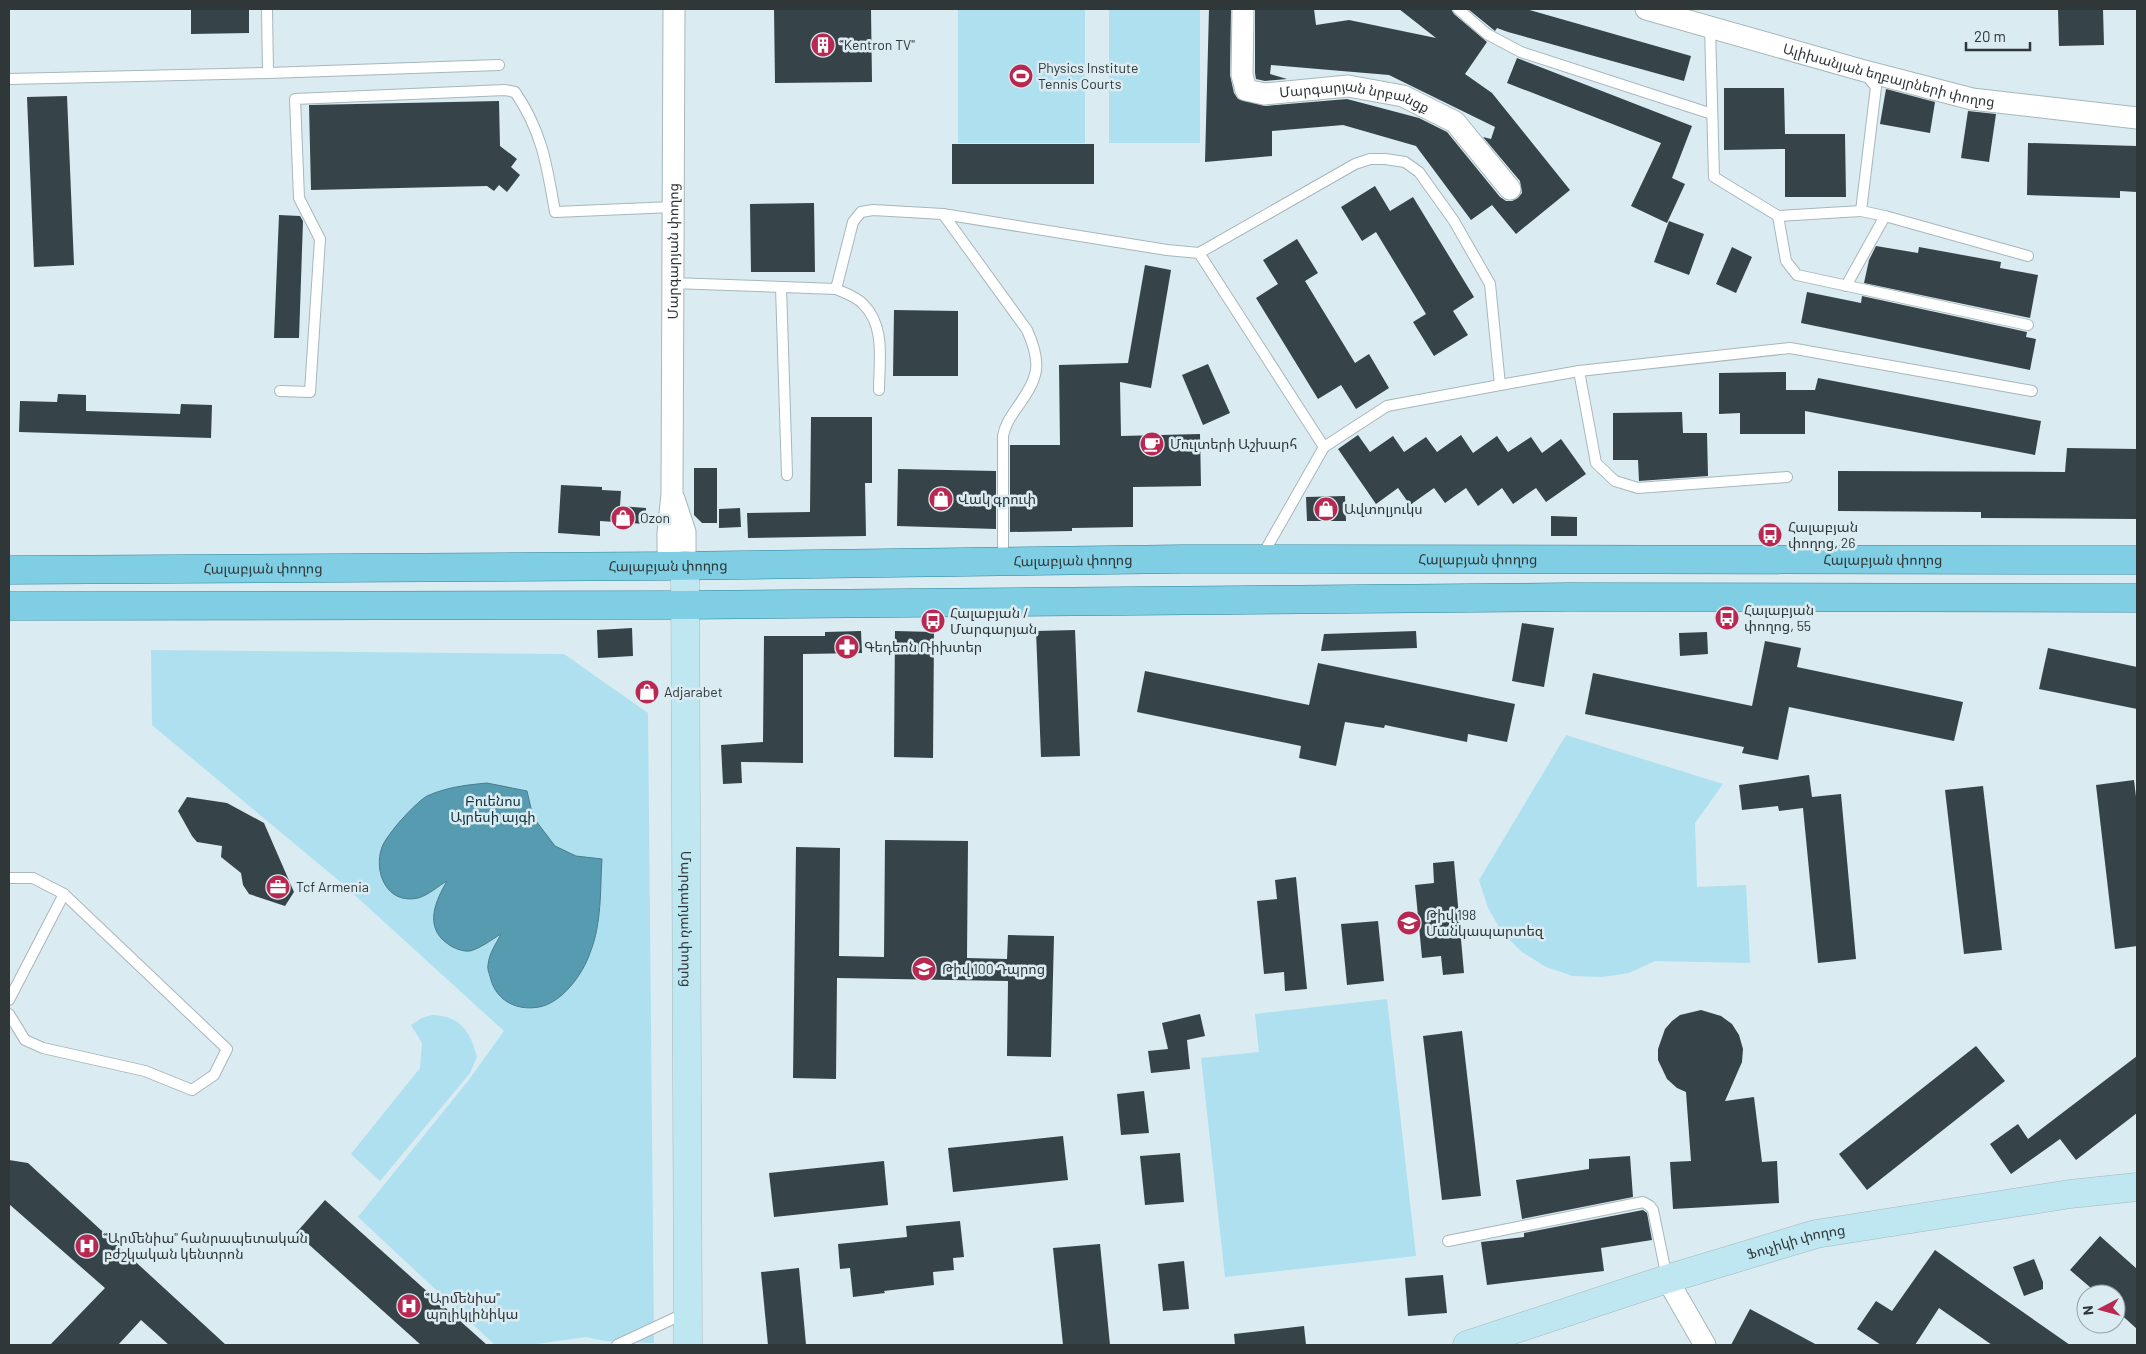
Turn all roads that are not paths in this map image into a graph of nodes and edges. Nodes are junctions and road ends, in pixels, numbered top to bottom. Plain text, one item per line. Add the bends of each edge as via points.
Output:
1 (267, 9) edge
2 (674, 9) edge
3 (1243, 9) edge
4 (1458, 9) edge
5 (1646, 9) edge
6 (1710, 27) junction
7 (499, 65) dead end
8 (1862, 70) junction
9 (268, 73) junction
10 (9, 79) edge
11 (1712, 114) junction
12 (2137, 118) edge
13 (1510, 189) dead end
14 (673, 206) junction
15 (1861, 212) junction
16 (943, 214) junction
17 (1778, 216) junction
18 (1885, 216) junction
19 (1199, 252) junction
20 (2028, 256) dead end
21 (672, 283) junction
22 (1846, 286) junction
23 (781, 287) junction
24 (836, 288) junction
25 (2028, 325) dead end
26 (1579, 371) junction
27 (1500, 386) junction
28 (879, 390) dead end
29 (280, 391) dead end
30 (2032, 391) dead end
31 (1324, 447) junction
32 (786, 475) dead end
33 (1787, 478) dead end
34 (1260, 559) junction
35 (2033, 560) junction
36 (2137, 560) edge
37 (1003, 562) junction
38 (676, 565) junction
39 (9, 570) edge
40 (2035, 598) junction
41 (2137, 598) edge
42 (676, 605) junction
43 (9, 606) edge
44 (9, 878) edge
45 (64, 894) junction
46 (9, 1000) edge
47 (9, 1014) edge
48 (2137, 1187) edge
49 (1448, 1241) dead end
50 (1667, 1279) junction
51 (679, 1316) junction
52 (617, 1345) edge
53 (680, 1345) edge
54 (688, 1345) edge
55 (1467, 1345) edge
56 (1705, 1345) edge

1 - 9 lane
2 - 14 street, Մարգարյան փողոց
3 - 13 street, Մարգարյան նրբանցք via 1242,75 1246,90 1264,94 1348,86 1403,96 1455,122
4 - 11 lane via 1487,34 1521,52
5 - 6 street, Ալիխանյան եղբայրների փողոց
6 - 8 street, Ալիխանյան եղբայրների փողոց
6 - 11 lane
7 - 9 lane
8 - 12 street, Ալիխանյան եղբայրների փողոց via 1972,99
8 - 15 lane via 1876,87
9 - 10 lane
11 - 17 lane via 1714,177
14 - 21 street, Մարգարյան փողոց
14 - 29 lane via 555,212 544,151 529,112 515,92 295,99 299,198 320,239 310,392
15 - 17 lane
15 - 18 lane
16 - 19 lane via 1167,250
16 - 24 lane via 860,212 853,222
16 - 37 lane via 1027,330 1035,348 1036,373 1032,388 1004,427
17 - 22 lane via 1786,261 1797,276
18 - 20 lane
18 - 22 lane
19 - 27 lane via 1355,164 1385,158 1405,162 1419,172 1454,221 1490,284
19 - 31 lane
21 - 23 lane
21 - 38 street, Մարգարյան փողոց via 672,494 685,532
22 - 25 lane
23 - 24 lane
23 - 32 lane
24 - 28 lane via 862,303 879,330
26 - 27 lane
26 - 30 lane via 1790,348
26 - 33 lane via 1596,463 1615,482 1638,488
27 - 31 lane via 1387,406
31 - 34 lane
34 - 35 main road, Հալաբյան փողոց
34 - 37 main road, Հալաբյան փողոց
35 - 36 main road, Հալաբյան փողոց
35 - 40 main road via 2020,576 2023,591
37 - 38 main road, Հալաբյան փողոց
38 - 39 main road, Հալաբյան փողոց
38 - 42 main road, Մարգարյան փողոց
40 - 41 main road
40 - 42 main road via 1568,597
42 - 43 main road
42 - 51 main road, Մարգարյան փողոց via 672,1185
42 - 54 main road, Մարգարյան փողոց
44 - 45 lane via 33,878
45 - 46 lane
45 - 47 lane via 227,1049 214,1075 192,1090 145,1071 44,1048 24,1040
48 - 50 main road, Ֆուչիկի փողոց via 2070,1194 1816,1234
49 - 50 lane via 1643,1202 1653,1210
50 - 55 main road, Ֆուչիկի փողոց
50 - 56 street
51 - 52 lane
51 - 53 main road, Մարգարյան փողոց

